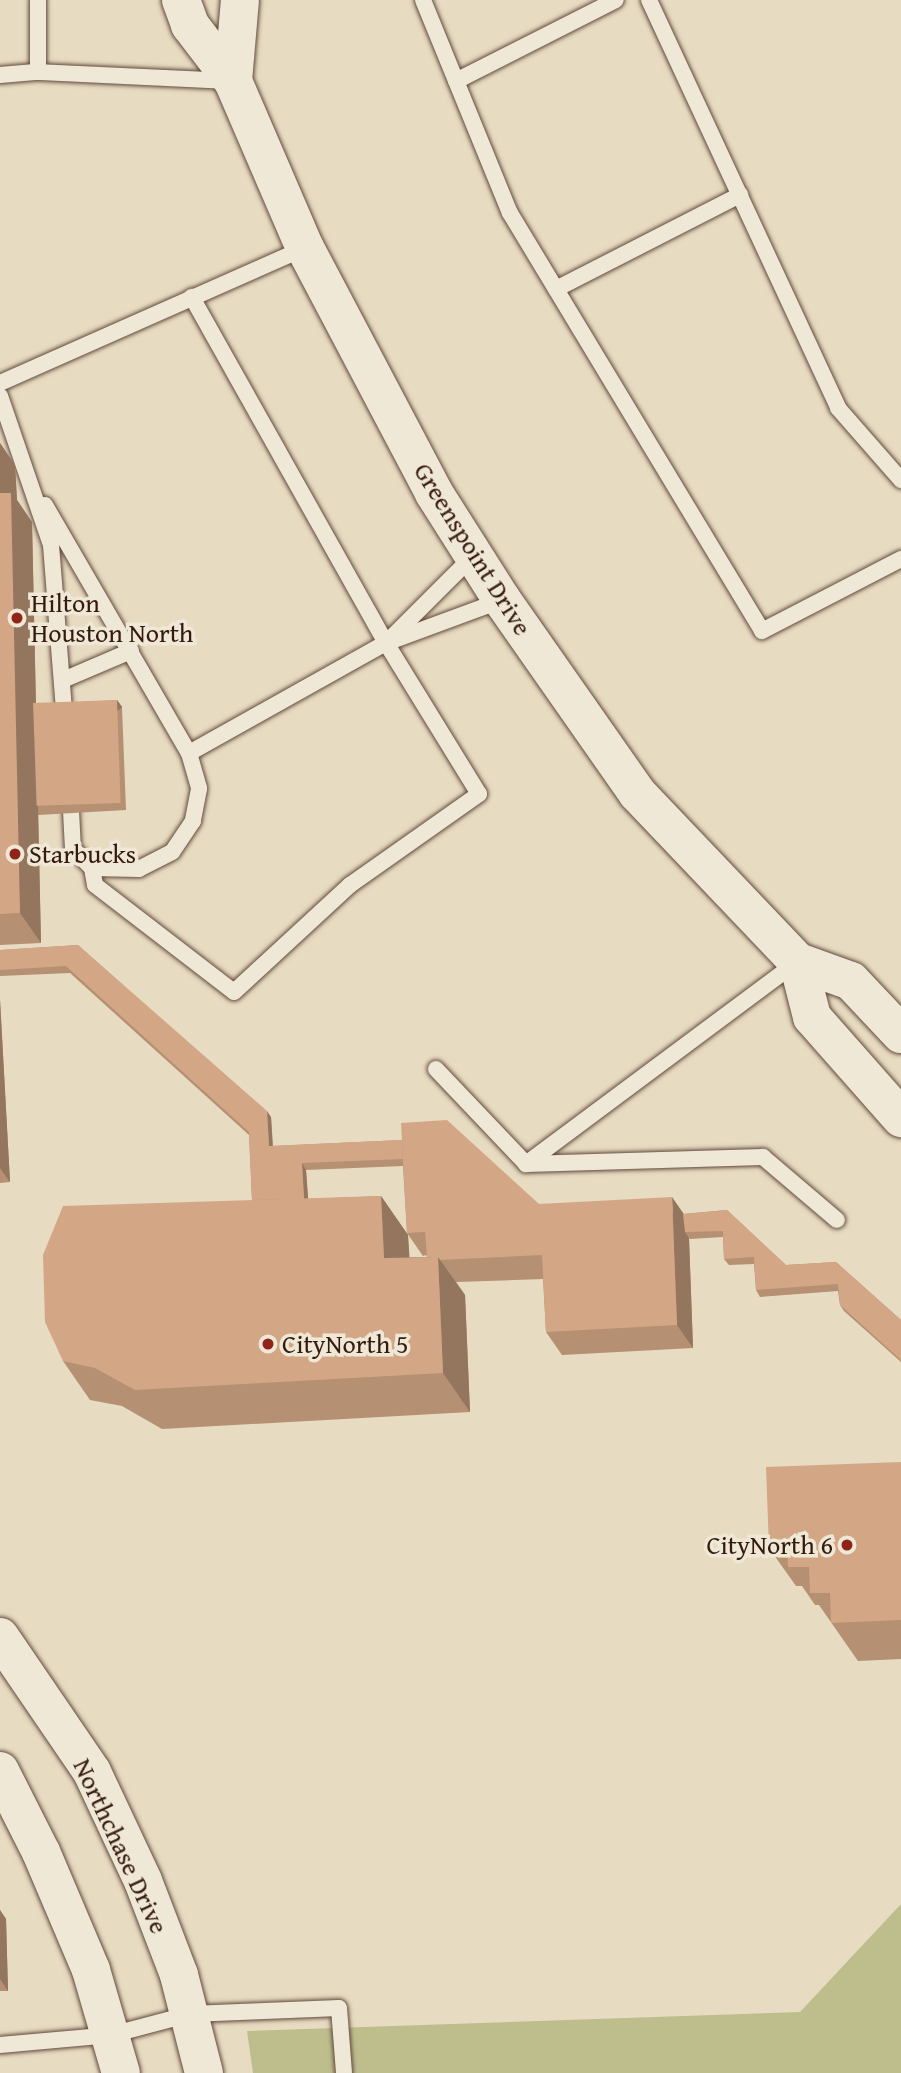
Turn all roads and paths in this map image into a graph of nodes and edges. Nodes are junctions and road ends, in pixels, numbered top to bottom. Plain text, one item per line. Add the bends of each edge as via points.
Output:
1 (38, 0) edge
2 (181, 0) edge
3 (240, 0) edge
4 (423, 0) edge
5 (616, 0) edge
6 (649, 0) edge
7 (38, 72) junction
8 (0, 75) edge
9 (233, 81) junction
10 (456, 82) junction
11 (740, 195) junction
12 (305, 248) junction
13 (556, 289) junction
14 (192, 297) junction
15 (0, 383) edge
16 (0, 396) edge
17 (901, 480) edge
18 (35, 488) junction
19 (474, 555) junction
20 (901, 559) edge
21 (502, 600) junction
22 (386, 643) junction
23 (131, 651) junction
24 (63, 680) junction
25 (67, 745) edge
26 (189, 753) junction
27 (68, 771) edge
28 (92, 868) junction
29 (798, 961) junction
30 (901, 1034) edge
31 (436, 1069) dead end
32 (901, 1118) edge
33 (526, 1164) junction
34 (837, 1220) dead end
35 (0, 1637) edge
36 (0, 1770) edge
37 (190, 2014) junction
38 (111, 2035) junction
39 (0, 2045) edge
40 (121, 2073) edge
41 (204, 2073) edge
42 (344, 2073) edge

1 - 7 lane
2 - 9 street, Greenspoint Drive via 190,25
3 - 9 street, Greenspoint Drive
4 - 10 lane
5 - 10 lane
6 - 11 lane
7 - 8 lane
7 - 9 lane
9 - 12 street, Greenspoint Drive
10 - 13 lane via 510,213
11 - 13 lane
11 - 17 lane via 838,408
12 - 14 lane
12 - 19 street, Greenspoint Drive via 435,493
13 - 20 lane via 762,631
14 - 15 lane
14 - 22 lane
16 - 18 lane
18 - 23 lane
18 - 24 lane via 51,545
19 - 21 street, Greenspoint Drive
19 - 22 lane
21 - 22 lane
21 - 29 street, Greenspoint Drive via 637,793
22 - 26 lane
22 - 28 lane via 479,794 350,886 234,992 95,885
23 - 24 lane
23 - 26 lane
24 - 25 lane
26 - 28 lane via 199,789 192,821 172,852 139,869
27 - 28 lane via 73,849
29 - 30 street, Greenspoint Drive via 851,981
29 - 32 street, Greenspoint Drive via 812,1017
29 - 33 lane
31 - 33 lane
33 - 34 lane via 763,1157
35 - 37 street, Northchase Drive via 92,1772 143,1881
36 - 38 street via 91,1970
37 - 38 lane
37 - 41 street, Northchase Drive
37 - 42 lane via 339,2008
38 - 39 lane
38 - 40 street

